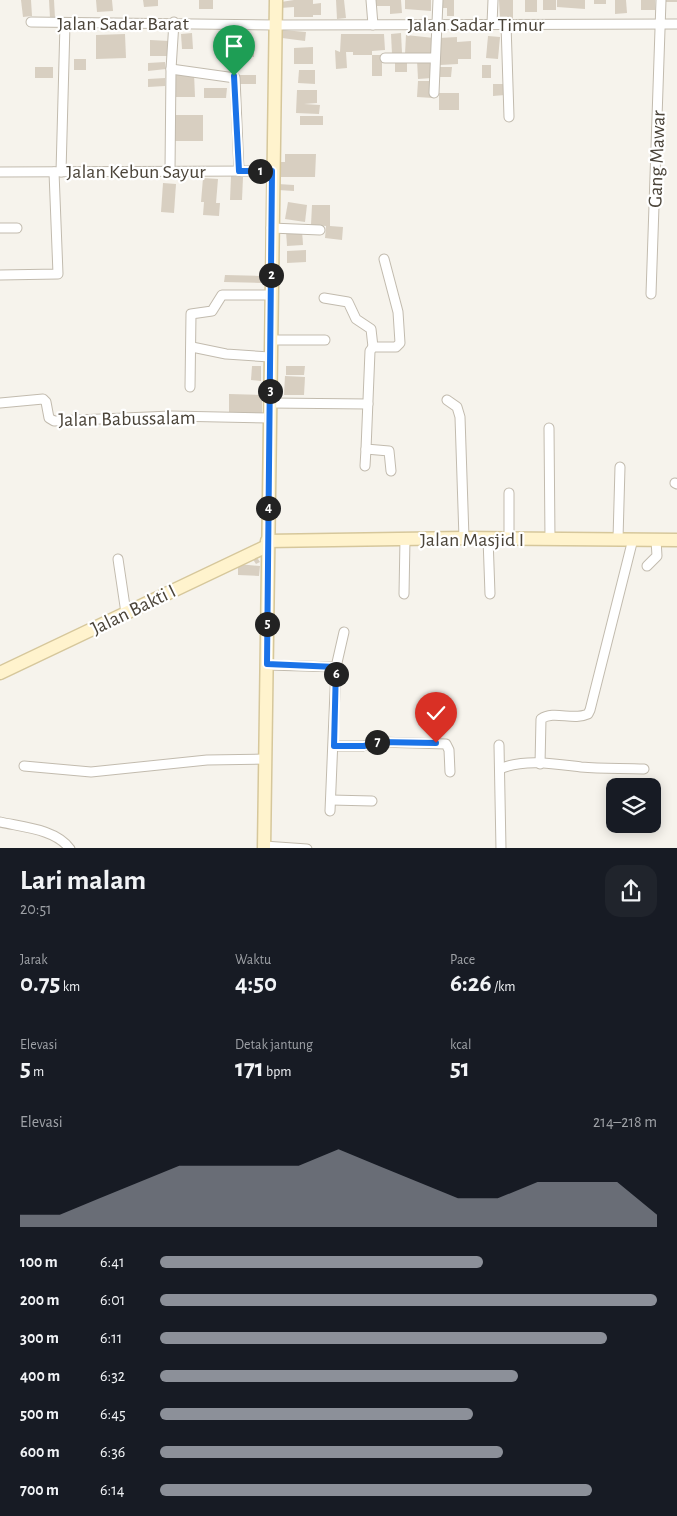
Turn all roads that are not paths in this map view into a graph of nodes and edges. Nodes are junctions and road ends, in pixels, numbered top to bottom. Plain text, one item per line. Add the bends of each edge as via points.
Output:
1 (276, 0) edge
2 (371, 0) edge
3 (438, 0) edge
4 (494, 0) edge
5 (661, 0) edge
6 (31, 22) dead end
7 (174, 22) junction
8 (64, 24) junction
9 (437, 24) junction
10 (492, 24) junction
11 (506, 24) junction
12 (660, 24) junction
13 (677, 24) edge
14 (276, 25) junction
15 (373, 25) junction
16 (385, 58) dead end
17 (435, 58) junction
18 (171, 70) junction
19 (434, 93) dead end
20 (509, 117) dead end
21 (170, 170) junction
22 (239, 171) junction
23 (272, 171) junction
24 (0, 172) edge
25 (57, 172) junction
26 (0, 228) edge
27 (17, 228) dead end
28 (271, 228) junction
29 (320, 230) dead end
30 (384, 258) dead end
31 (0, 275) edge
32 (651, 294) dead end
33 (271, 295) junction
34 (324, 298) dead end
35 (270, 340) junction
36 (325, 340) dead end
37 (192, 347) junction
38 (372, 347) junction
39 (270, 357) junction
40 (190, 387) dead end
41 (446, 400) dead end
42 (0, 403) edge
43 (270, 403) junction
44 (368, 404) junction
45 (270, 418) junction
46 (549, 428) dead end
47 (366, 449) junction
48 (365, 466) dead end
49 (620, 467) dead end
50 (391, 471) dead end
51 (509, 493) dead end
52 (464, 538) junction
53 (488, 538) junction
54 (509, 538) junction
55 (405, 539) junction
56 (550, 539) junction
57 (633, 539) junction
58 (618, 540) junction
59 (656, 540) junction
60 (677, 540) edge
61 (267, 543) junction
62 (118, 559) dead end
63 (647, 566) dead end
64 (404, 594) dead end
65 (490, 594) dead end
66 (126, 613) junction
67 (344, 632) dead end
68 (267, 664) junction
69 (336, 667) junction
70 (0, 673) edge
71 (499, 745) dead end
72 (334, 746) junction
73 (265, 759) junction
74 (540, 764) junction
75 (24, 766) dead end
76 (500, 769) junction
77 (644, 769) dead end
78 (450, 772) dead end
79 (330, 800) junction
80 (372, 801) dead end
81 (330, 811) dead end
82 (0, 822) edge
83 (264, 847) edge
84 (70, 848) edge
85 (307, 848) edge
86 (500, 848) edge

1 - 14 main road
2 - 15 street
3 - 9 street
4 - 10 street
5 - 12 street, Gang Mawar
6 - 8 street, Jalan Sadar Barat
7 - 8 street, Jalan Sadar Barat
7 - 14 street, Jalan Sadar Barat
7 - 18 street
8 - 25 street
9 - 10 street, Jalan Sadar Timur
9 - 15 street, Jalan Sadar Timur
9 - 17 street
10 - 11 street, Jalan Sadar Timur
11 - 12 street, Jalan Sadar Timur
11 - 20 street
12 - 13 street, Jalan Sadar Timur
12 - 32 street, Gang Mawar
14 - 15 street, Jalan Sadar Timur
14 - 23 main road
16 - 17 street
17 - 19 street
18 - 21 street
18 - 22 street via 235,78
21 - 22 street, Jalan Kebun Sayur
21 - 25 street, Jalan Kebun Sayur
22 - 23 street, Jalan Kebun Sayur
23 - 28 main road
24 - 25 street, Jalan Kebun Sayur
25 - 31 street via 58,274
26 - 27 street
28 - 29 street
28 - 33 main road
30 - 38 street via 398,312 400,343 396,347
33 - 35 main road
33 - 37 street via 222,295 212,312 191,314
34 - 38 street via 350,304 356,319 371,329
35 - 36 street
35 - 39 main road
37 - 39 street via 226,354
37 - 40 street
38 - 44 street
39 - 43 main road
41 - 52 street via 457,407 460,417
42 - 45 street, Jalan Babussalam via 43,399 49,418 54,421 172,416
43 - 44 street
43 - 45 main road
44 - 47 street
45 - 61 main road
46 - 56 street
47 - 48 street
47 - 50 street via 388,450
49 - 58 street
51 - 54 street
52 - 53 main road, Jalan Masjid I
52 - 55 main road, Jalan Masjid I
53 - 54 main road, Jalan Masjid I
53 - 65 street
54 - 56 main road, Jalan Masjid I
55 - 61 main road, Jalan Masjid I
55 - 64 street
56 - 58 main road, Jalan Masjid I
57 - 58 main road, Jalan Masjid I
57 - 59 main road, Jalan Masjid I
57 - 74 street via 590,710 579,717 550,716 541,719
59 - 60 main road, Jalan Masjid I
59 - 63 street via 657,556
61 - 66 main road, Jalan Bakti I
61 - 68 main road
62 - 66 street
66 - 70 main road, Jalan Bakti I
67 - 69 street
68 - 69 street
68 - 73 main road
69 - 72 street
71 - 76 street
72 - 78 street via 364,746 379,742 446,744
72 - 79 street
73 - 75 street via 207,760 91,772
73 - 83 main road
74 - 76 street
74 - 77 street
76 - 86 street
79 - 80 street
79 - 81 street
82 - 84 street via 46,832
83 - 85 street

